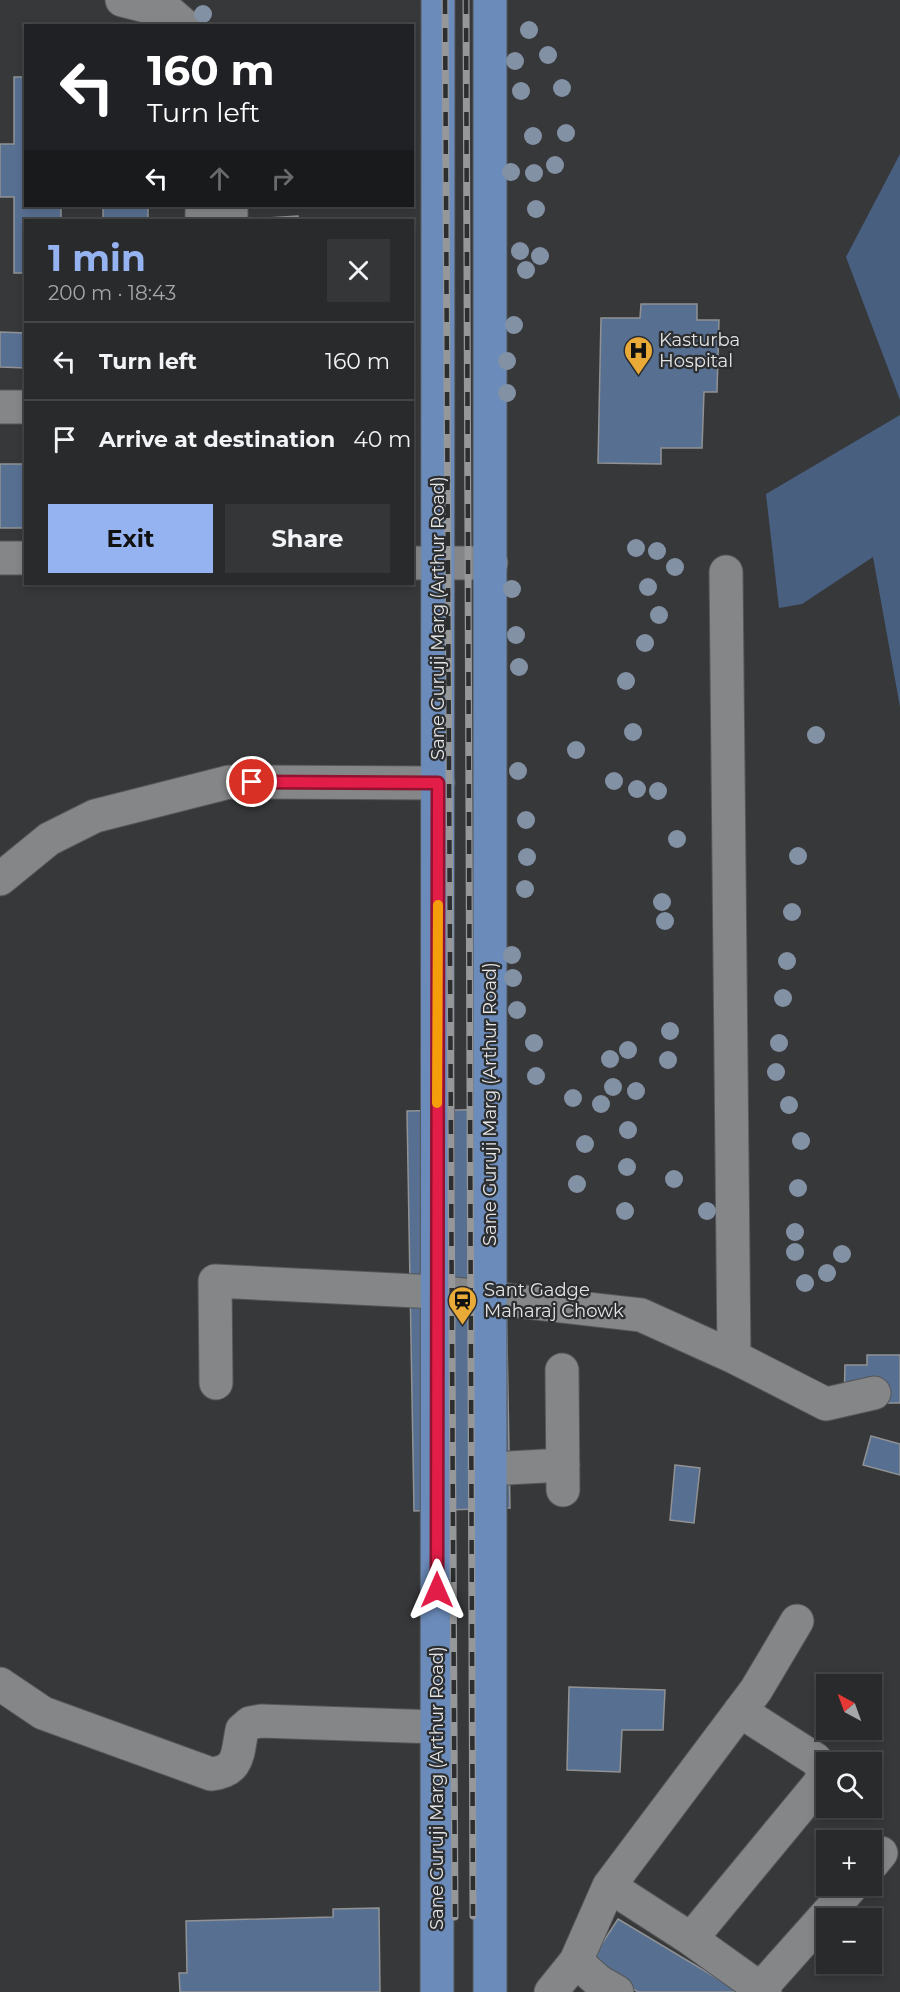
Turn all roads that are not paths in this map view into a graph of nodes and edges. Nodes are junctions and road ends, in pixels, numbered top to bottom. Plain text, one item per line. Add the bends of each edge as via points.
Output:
1 (122, 0) edge
2 (438, 0) edge
3 (490, 0) edge
4 (183, 24) edge
5 (490, 70) junction
6 (438, 73) junction
7 (490, 308) junction
8 (438, 310) junction
9 (0, 407) edge
10 (24, 407) edge
11 (438, 486) junction
12 (490, 486) junction
13 (0, 558) edge
14 (24, 558) edge
15 (425, 563) edge
16 (490, 563) junction
17 (726, 572) dead end
18 (438, 783) junction
19 (0, 879) edge
20 (437, 1292) junction
21 (490, 1297) junction
22 (734, 1357) junction
23 (562, 1370) dead end
24 (216, 1383) dead end
25 (874, 1394) dead end
26 (490, 1469) junction
27 (797, 1622) dead end
28 (0, 1684) edge
29 (740, 1711) junction
30 (437, 1727) junction
31 (609, 1886) junction
32 (843, 1896) edge
33 (691, 1939) junction
34 (576, 1961) junction
35 (763, 1990) edge
36 (438, 1992) edge
37 (490, 1992) edge
38 (551, 1992) edge
39 (617, 1992) edge

1 - 4 street via 169,12
2 - 6 main road, Sane Guruji Marg (Arthur Road)
3 - 5 main road, Sane Guruji Marg (Arthur Road)
5 - 6 main road
5 - 7 main road, Sane Guruji Marg (Arthur Road)
6 - 8 main road, Sane Guruji Marg (Arthur Road)
7 - 8 main road
7 - 12 main road, Sane Guruji Marg (Arthur Road)
8 - 11 main road, Sane Guruji Marg (Arthur Road)
9 - 10 street
11 - 12 main road
11 - 15 main road, Sane Guruji Marg (Arthur Road)
12 - 16 main road, Sane Guruji Marg (Arthur Road)
13 - 14 street
15 - 16 street
15 - 18 main road, Sane Guruji Marg (Arthur Road)
16 - 21 main road, Sane Guruji Marg (Arthur Road)
17 - 22 street
18 - 19 street via 229,782 95,816 49,839
18 - 20 main road, Sane Guruji Marg (Arthur Road)
20 - 21 street
20 - 24 street via 215,1281
20 - 30 main road, Sane Guruji Marg (Arthur Road)
21 - 22 street via 641,1315
21 - 26 main road, Sane Guruji Marg (Arthur Road)
22 - 25 street via 826,1404
23 - 26 street via 563,1478
26 - 37 main road, Sane Guruji Marg (Arthur Road)
27 - 29 street
28 - 30 street via 43,1713 211,1774 225,1773 236,1762 242,1730 250,1723
29 - 31 street
29 - 33 street via 815,1759 824,1774
30 - 36 main road, Sane Guruji Marg (Arthur Road)
31 - 33 street
31 - 34 street
32 - 35 street
33 - 35 street
34 - 38 street
34 - 39 street

